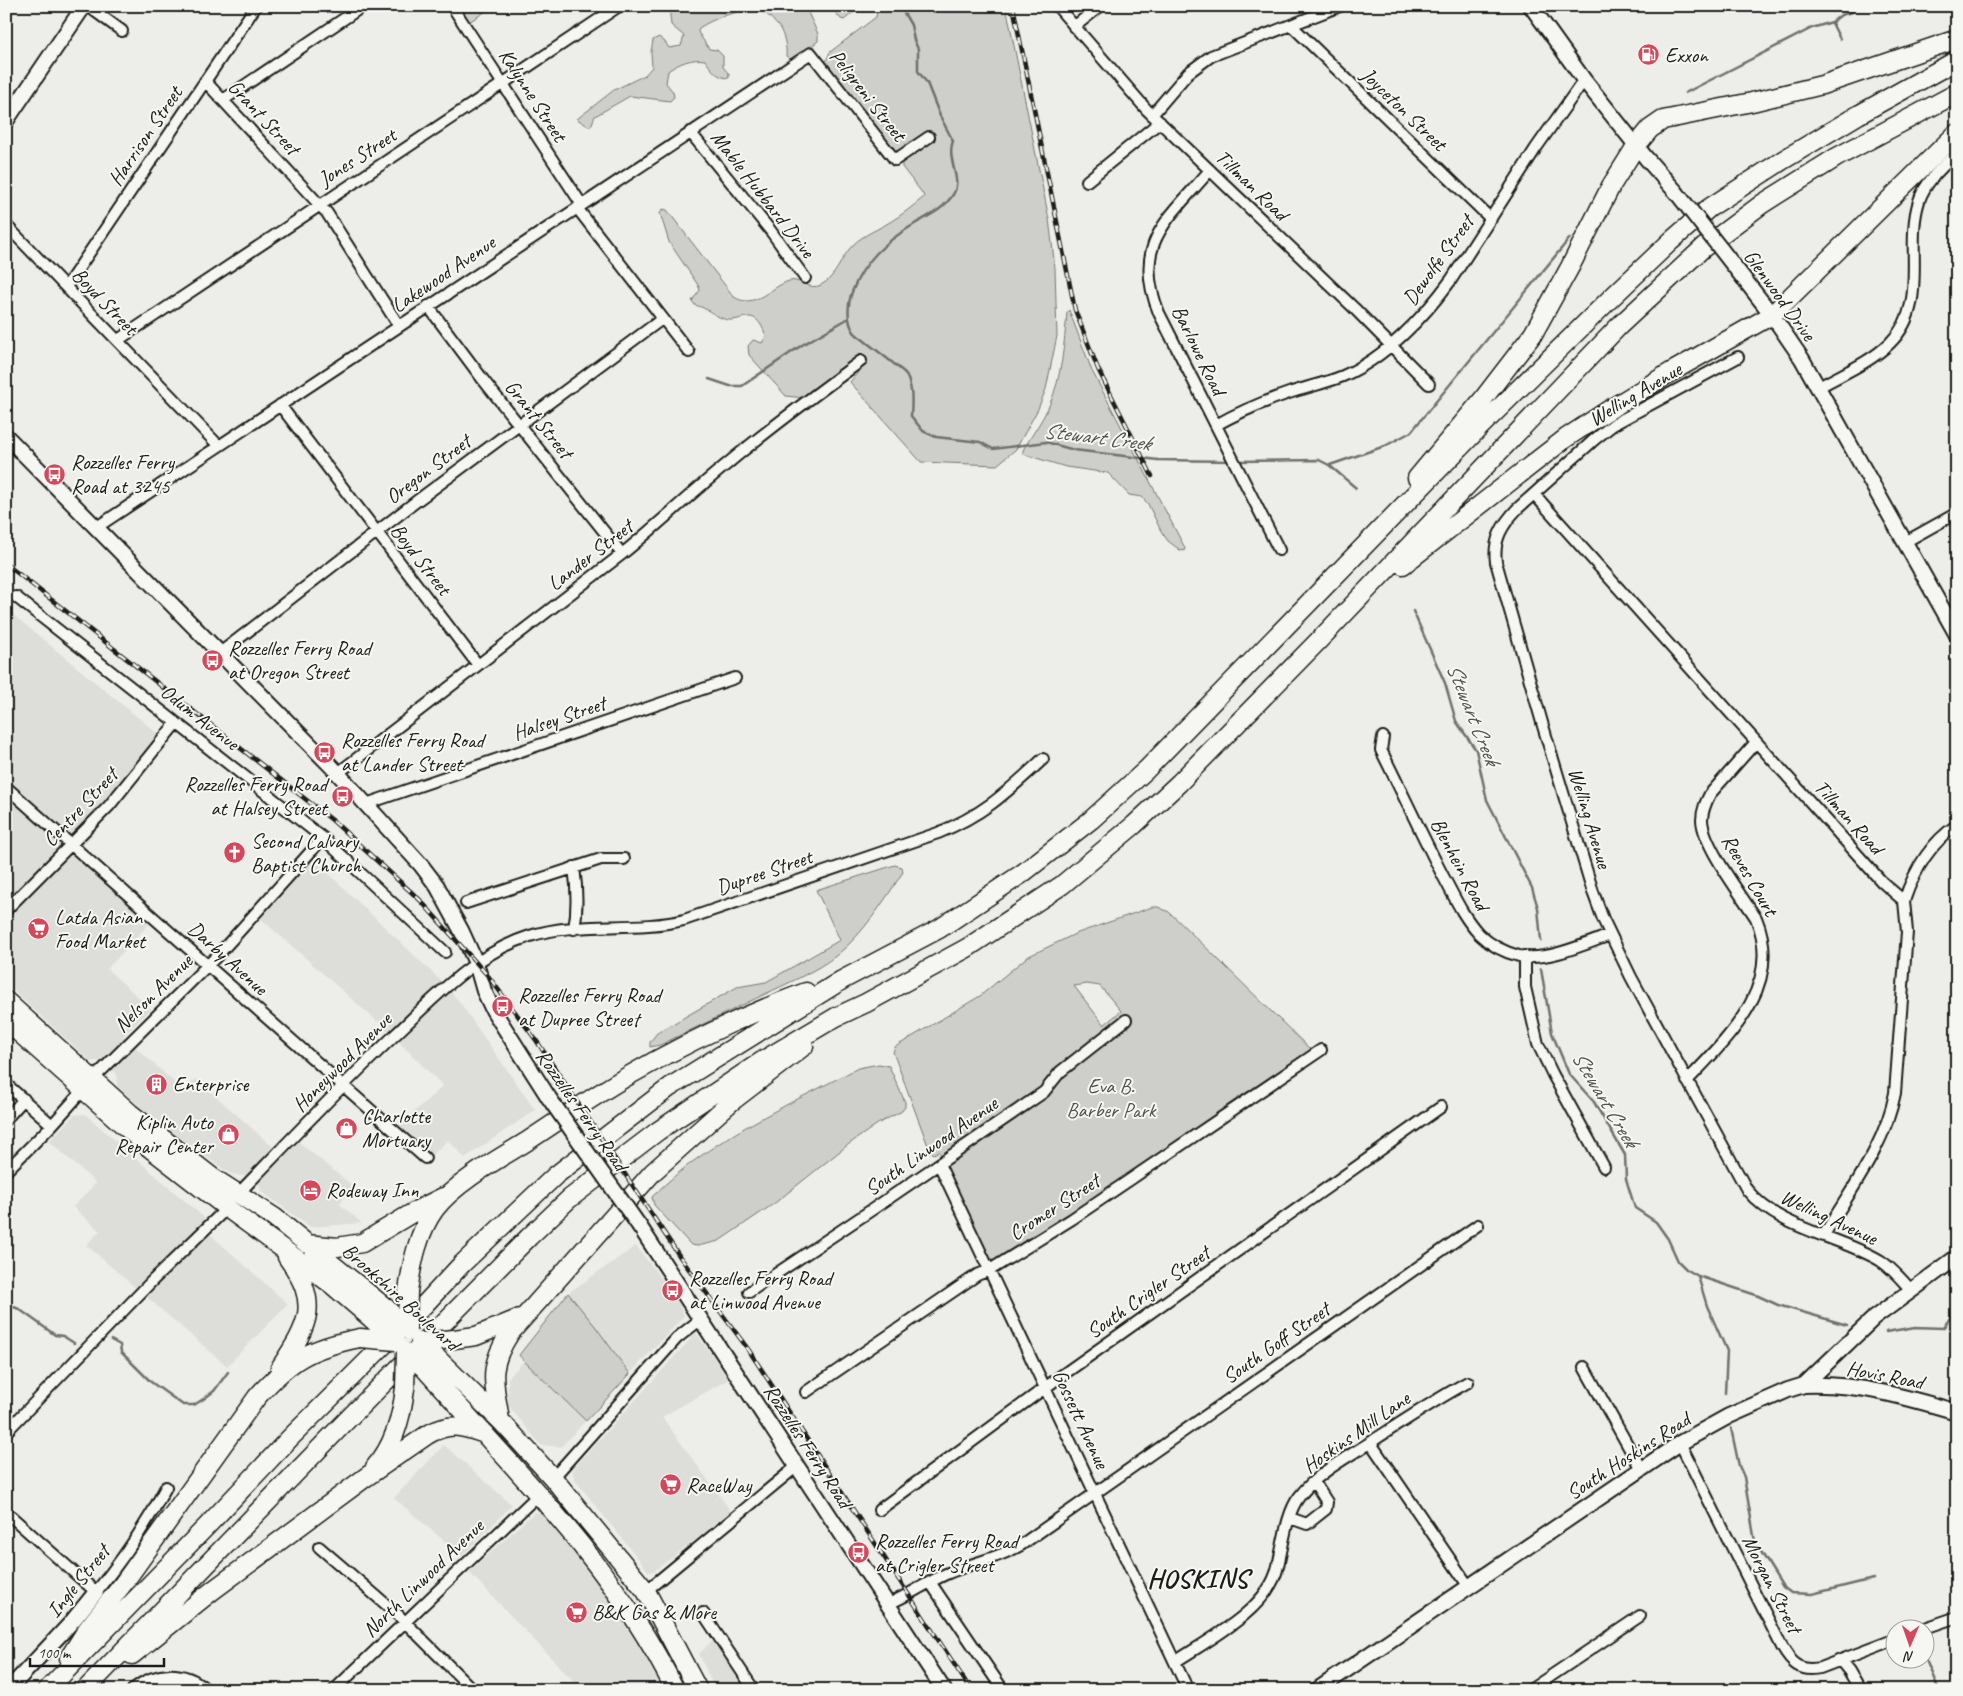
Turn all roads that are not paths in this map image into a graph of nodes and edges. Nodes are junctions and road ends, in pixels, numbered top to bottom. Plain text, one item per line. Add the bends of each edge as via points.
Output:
1 (84, 6) edge
2 (88, 6) edge
3 (256, 6) edge
4 (363, 6) edge
5 (452, 6) edge
6 (619, 6) edge
7 (1057, 6) edge
8 (1100, 6) edge
9 (1340, 6) edge
10 (1531, 6) edge
11 (1291, 25) junction
12 (1074, 27) junction
13 (122, 31) dead end
14 (1957, 39) edge
15 (811, 53) joint
16 (1957, 60) edge
17 (1584, 80) junction
18 (205, 81) junction
19 (503, 85) junction
20 (1957, 93) edge
21 (222, 100) junction
22 (1152, 115) junction
23 (6, 121) edge
24 (1160, 122) junction
25 (690, 132) junction
26 (1957, 133) edge
27 (928, 137) dead end
28 (1636, 146) junction
29 (1957, 153) edge
30 (1210, 170) junction
31 (1086, 181) dead end
32 (320, 204) junction
33 (579, 207) junction
34 (1491, 219) junction
35 (6, 225) edge
36 (805, 278) dead end
37 (66, 287) junction
38 (428, 306) junction
39 (1772, 315) junction
40 (662, 318) junction
41 (399, 326) junction
42 (118, 340) junction
43 (1390, 345) junction
44 (689, 352) dead end
45 (1738, 357) dead end
46 (861, 361) dead end
47 (1429, 384) dead end
48 (1818, 387) junction
49 (280, 405) junction
50 (519, 425) junction
51 (1216, 425) junction
52 (6, 436) edge
53 (219, 446) junction
54 (1534, 494) junction
55 (1957, 513) edge
56 (97, 527) junction
57 (376, 532) junction
58 (1904, 542) junction
59 (1365, 546) junction
60 (1279, 550) dead end
61 (622, 554) junction
62 (16, 597) dead end
63 (1355, 602) junction
64 (1957, 635) edge
65 (220, 653) junction
66 (478, 665) junction
67 (735, 678) dead end
68 (176, 723) junction
69 (1383, 737) dead end
70 (1756, 742) junction
71 (1043, 759) dead end
72 (338, 774) junction
73 (6, 786) edge
74 (366, 804) junction
75 (1957, 825) edge
76 (323, 838) junction
77 (73, 844) junction
78 (624, 859) dead end
79 (574, 867) junction
80 (1904, 901) junction
81 (466, 903) dead end
82 (6, 910) edge
83 (574, 929) junction
84 (1610, 935) junction
85 (445, 952) dead end
86 (1525, 956) junction
87 (476, 962) junction
88 (208, 964) junction
89 (842, 980) junction
90 (6, 1001) edge
91 (836, 1017) junction
92 (1126, 1020) dead end
93 (6, 1021) edge
94 (1321, 1050) dead end
95 (1687, 1081) junction
96 (6, 1084) edge
97 (89, 1084) junction
98 (344, 1086) junction
99 (24, 1099) junction
100 (1441, 1107) dead end
101 (6, 1119) edge
102 (52, 1125) junction
103 (425, 1158) dead end
104 (939, 1164) junction
105 (1604, 1167) dead end
106 (6, 1171) edge
107 (239, 1194) junction
108 (450, 1194) junction
109 (227, 1208) junction
110 (1478, 1225) dead end
111 (1824, 1235) junction
112 (307, 1244) junction
113 (279, 1246) junction
114 (1957, 1257) edge
115 (990, 1270) junction
116 (1911, 1290) junction
117 (749, 1292) dead end
118 (529, 1312) junction
119 (379, 1314) junction
120 (701, 1319) junction
121 (407, 1341) junction
122 (431, 1363) junction
123 (1584, 1367) dead end
124 (1468, 1382) dead end
125 (270, 1383) junction
126 (1804, 1385) junction
127 (1047, 1389) junction
128 (806, 1392) dead end
129 (1957, 1412) edge
130 (500, 1420) junction
131 (6, 1432) edge
132 (485, 1434) junction
133 (1370, 1442) junction
134 (1680, 1443) junction
135 (797, 1466) junction
136 (1641, 1469) junction
137 (366, 1477) junction
138 (553, 1478) junction
139 (1314, 1482) junction
140 (166, 1487) dead end
141 (1096, 1492) junction
142 (538, 1495) junction
143 (879, 1510) dead end
144 (6, 1512) edge
145 (1290, 1518) junction
146 (318, 1547) dead end
147 (930, 1582) junction
148 (1469, 1587) junction
149 (646, 1591) junction
150 (96, 1592) junction
151 (888, 1604) junction
152 (630, 1611) junction
153 (703, 1613) dead end
154 (1640, 1616) dead end
155 (1957, 1617) edge
156 (405, 1622) junction
157 (1936, 1624) edge
158 (1886, 1643) edge
159 (1840, 1660) junction
160 (1175, 1662) junction
161 (48, 1689) edge
162 (8, 1690) edge
163 (87, 1690) edge
164 (135, 1690) edge
165 (204, 1690) edge
166 (334, 1690) edge
167 (473, 1690) edge
168 (675, 1690) edge
169 (697, 1690) edge
170 (754, 1690) edge
171 (944, 1690) edge
172 (1003, 1690) edge
173 (1188, 1690) edge
174 (1317, 1690) edge
175 (1530, 1690) edge
176 (1860, 1690) edge

1 - 23 street
2 - 13 street
3 - 18 street, Harrison Street
4 - 21 street
5 - 19 street, Kalynne Street
6 - 19 street, Jones Street
7 - 12 street, Tillman Road
8 - 12 street
9 - 11 street
10 - 17 street, Glenwood Drive
11 - 22 street via 1211,56 1188,73
11 - 34 street, Joyceton Street
12 - 22 street, Tillman Road
14 - 28 highway via 1822,85 1664,120 1650,129
15 - 25 street, Lakewood Avenue
15 - 27 street, Peligreni Street via 895,160
16 - 59 highway via 1858,115 1709,208 1609,300
17 - 28 street, Glenwood Drive
17 - 34 street, Dewolfe Street
18 - 21 street, Grant Street
18 - 37 street, Harrison Street
19 - 32 street, Jones Street
19 - 33 street, Kalynne Street
20 - 63 highway via 1863,142 1805,177 1703,248 1619,326
21 - 32 street, Grant Street
22 - 24 street, Tillman Road
24 - 30 street, Tillman Road
24 - 31 street
25 - 33 street, Lakewood Avenue
25 - 36 street, Mable Hubbard Drive
26 - 39 highway
28 - 39 street, Glenwood Drive, bridge
28 - 59 highway via 1605,197 1533,334 1483,400 1388,512
29 - 48 street via 1929,182 1919,200 1913,226 1914,296 1904,324 1879,352
30 - 43 street, Tillman Road
30 - 51 street, Barlowe Road via 1157,234 1149,260 1149,281 1159,313
32 - 41 street, Grant Street
32 - 42 street, Jones Street
33 - 38 street, Lakewood Avenue
33 - 40 street, Kalynne Street
34 - 43 street, Dewolfe Street via 1437,299
35 - 37 street, Boyd Street
37 - 42 street, Boyd Street
38 - 41 street, Lakewood Avenue
38 - 50 street, Grant Street
39 - 48 street, Glenwood Drive
39 - 63 highway via 1606,411 1566,438
40 - 44 street, Kalynne Street
40 - 50 street, Oregon Street
41 - 49 street, Lakewood Avenue
42 - 53 street, Boyd Street
43 - 47 street, Tillman Road
43 - 51 street, Dewolfe Street via 1342,376 1254,406
45 - 54 street, Welling Avenue via 1614,424
46 - 61 street, Lander Street via 725,465
48 - 58 street, Glenwood Drive
49 - 53 street, Lakewood Avenue
49 - 57 street, Boyd Street
50 - 57 street, Oregon Street
50 - 61 street, Grant Street
51 - 60 street, Barlowe Road
52 - 56 street, Rozzelles Ferry Road
53 - 56 street, Lakewood Avenue
54 - 70 street, Tillman Road
54 - 84 street, Welling Avenue via 1512,514 1499,533 1496,562 1593,892
55 - 58 street
56 - 65 street, Rozzelles Ferry Road
57 - 65 street, Oregon Street
57 - 66 street, Boyd Street
58 - 64 street, Glenwood Drive
59 - 89 highway via 1146,770 1091,820 1048,854 939,929
61 - 66 street, Lander Street
62 - 68 street, Odum Avenue
63 - 91 highway via 1156,805 1062,885 967,948
65 - 72 street, Rozzelles Ferry Road
66 - 72 street, Lander Street
67 - 74 street, Halsey Street
68 - 76 street, Odum Avenue
68 - 77 street, Centre Street via 126,787
69 - 86 street, Blenhein Road via 1381,750 1463,913 1491,944
70 - 80 street, Tillman Road via 1882,882
70 - 95 street, Reeves Court via 1710,794 1702,820 1708,844 1761,931 1764,952 1761,979 1734,1029
71 - 83 street, Dupree Street via 994,803 938,833 684,920 651,926
72 - 74 street, Rozzelles Ferry Road
73 - 77 street, Darby Avenue
74 - 87 street, Rozzelles Ferry Road via 437,886
75 - 80 street via 1930,849
76 - 85 street, Odum Avenue
76 - 88 street, Nelson Avenue
77 - 82 street, Centre Street
77 - 88 street, Darby Avenue
78 - 79 street via 600,858
79 - 81 street
79 - 83 street via 577,912
80 - 111 street via 1906,932 1892,1112 1877,1147
83 - 87 street, Dupree Street via 529,936
84 - 86 street, Blenhein Road via 1544,956
84 - 95 street, Welling Avenue
86 - 105 street via 1525,988 1538,1044
87 - 98 street, Honeywood Avenue via 417,1013
87 - 120 street, Rozzelles Ferry Road, bridge via 478,976 491,1005 524,1061
88 - 97 street, Nelson Avenue
88 - 98 street, Darby Avenue
89 - 108 highway via 747,1016 653,1062
89 - 161 highway via 670,1087 537,1191 290,1438
90 - 97 highway, Brookshire Boulevard
91 - 118 highway via 731,1102 653,1172
91 - 163 highway via 709,1095 570,1199 349,1418
92 - 104 street, South Linwood Avenue via 1060,1072 1044,1092
93 - 97 highway, Brookshire Boulevard
94 - 115 street, Cromer Street via 1087,1209
95 - 111 street, Welling Avenue via 1747,1190 1781,1218
96 - 99 street
97 - 102 street, Nelson Avenue
97 - 107 highway, Brookshire Boulevard
97 - 109 highway, Brookshire Boulevard via 147,1146
98 - 103 street, Darby Avenue
98 - 107 street, Honeywood Avenue
99 - 101 street
99 - 102 street
100 - 127 street, South Crigler Street
102 - 106 street, Nelson Avenue
104 - 115 street, Gossett Avenue
104 - 117 street, South Linwood Avenue
107 - 112 highway, Brookshire Boulevard
108 - 112 highway via 362,1243 336,1247
108 - 121 highway, bridge via 426,1223 416,1251 408,1291
109 - 113 highway, Brookshire Boulevard
109 - 131 street via 152,1280
110 - 141 street, South Goff Street
111 - 116 street, Welling Avenue via 1882,1262
112 - 119 highway, Brookshire Boulevard
113 - 119 highway, Brookshire Boulevard
113 - 125 highway via 304,1286 308,1311 298,1340
114 - 116 street, South Hoskins Road
115 - 127 street, Gossett Avenue
115 - 128 street, Cromer Street via 977,1275
116 - 126 street, South Hoskins Road via 1859,1331
118 - 121 highway, bridge via 476,1336
118 - 130 highway via 510,1333 494,1364 493,1383
119 - 121 highway, Brookshire Boulevard, bridge
120 - 135 street, Rozzelles Ferry Road
120 - 138 street via 677,1338
121 - 122 highway, Brookshire Boulevard, bridge
121 - 125 highway, bridge via 356,1339 333,1343 295,1362
121 - 137 highway, bridge via 402,1413 391,1442
122 - 130 highway, Brookshire Boulevard
122 - 132 highway, Brookshire Boulevard
123 - 136 street
124 - 133 street, Hoskins Mill Lane
125 - 161 highway via 88,1628
126 - 129 street, Hovis Road via 1836,1385 1884,1392
126 - 134 street, South Hoskins Road via 1729,1416
127 - 141 street, Gossett Avenue
127 - 143 street, South Crigler Street
130 - 138 highway, Brookshire Boulevard
132 - 137 highway via 454,1426 437,1430
132 - 142 highway, Brookshire Boulevard
133 - 139 street, Hoskins Mill Lane
133 - 148 street
134 - 136 street, South Hoskins Road
134 - 159 street, Morgan Street via 1790,1660 1811,1670
135 - 149 street
135 - 151 street, Rozzelles Ferry Road
136 - 148 street, South Hoskins Road
137 - 163 highway via 212,1591
138 - 149 highway, Brookshire Boulevard
139 - 145 street, Hoskins Mill Lane via 1298,1499
139 - 145 street via 1327,1502 1326,1509 1307,1524
140 - 150 street, Ingle Street via 134,1542
141 - 147 street, South Goff Street via 1007,1553 970,1564
141 - 160 street, Gossett Avenue
142 - 152 highway, Brookshire Boulevard
142 - 156 street, North Linwood Avenue
144 - 150 street
145 - 160 street, Hoskins Mill Lane via 1275,1575 1266,1592 1252,1608
146 - 156 street
147 - 151 street, South Goff Street via 909,1596
147 - 172 street
148 - 174 street, South Hoskins Road
149 - 169 highway, Brookshire Boulevard
150 - 162 street, Ingle Street
151 - 171 street, Rozzelles Ferry Road
152 - 168 highway, Brookshire Boulevard
152 - 169 highway via 637,1608 644,1611
153 - 170 street
154 - 175 street
155 - 157 street
156 - 166 street, North Linwood Avenue
156 - 167 street
158 - 159 street, Morgan Street
159 - 176 street
160 - 173 street, Gossett Avenue
164 - 165 street via 167,1676 189,1680

